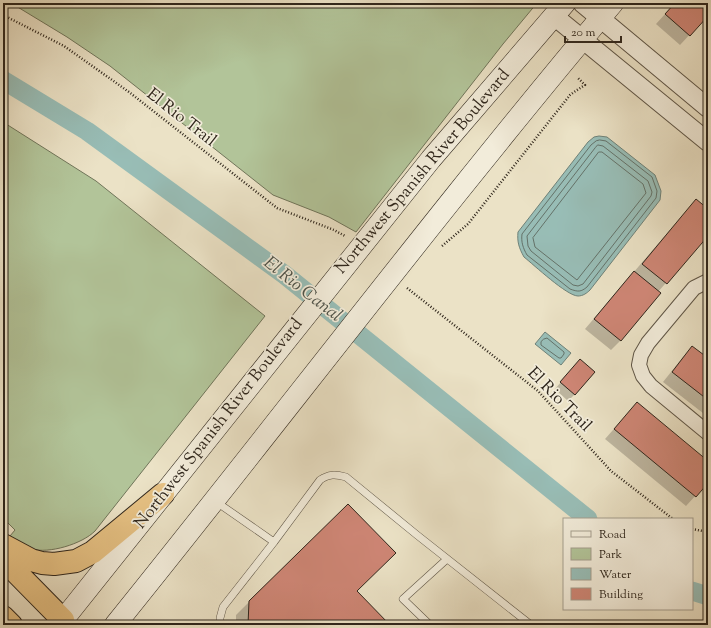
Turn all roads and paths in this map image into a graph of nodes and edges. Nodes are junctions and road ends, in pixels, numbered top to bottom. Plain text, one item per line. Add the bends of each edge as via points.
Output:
1 (582, 3) edge
2 (560, 9) edge
3 (607, 11) edge
4 (3, 15) edge
5 (583, 39) junction
6 (586, 85) dead end
7 (708, 108) edge
8 (708, 142) edge
9 (346, 236) dead end
10 (438, 249) dead end
11 (708, 281) edge
12 (405, 287) dead end
13 (708, 434) edge
14 (163, 494) junction
15 (213, 500) junction
16 (672, 518) edge
17 (693, 529) edge
18 (708, 532) edge
19 (274, 542) junction
20 (3, 545) edge
21 (3, 559) edge
22 (447, 559) junction
23 (3, 618) edge
24 (64, 623) edge
25 (11, 625) edge
26 (115, 625) edge
27 (220, 625) edge
28 (430, 625) edge
29 (531, 625) edge

1 - 3 street
2 - 5 street
2 - 14 main road, Northwest Spanish River Boulevard via 440,148
3 - 5 main road
3 - 7 street
4 - 9 path, El Rio Trail via 64,46 129,92 277,208
5 - 8 street
5 - 15 main road
6 - 10 path via 570,95 468,224
11 - 13 street via 694,288 648,342 641,355 640,365 643,376 651,386
12 - 16 path, El Rio Trail via 538,390 611,471
14 - 20 highway via 93,552 76,561 42,563
14 - 24 main road, Northwest Spanish River Boulevard
15 - 19 lane
15 - 26 main road
17 - 18 path
19 - 22 lane via 320,480 328,475 338,474 346,477
19 - 27 lane via 223,607
21 - 24 highway
22 - 28 lane via 403,599
22 - 29 lane
23 - 25 highway

